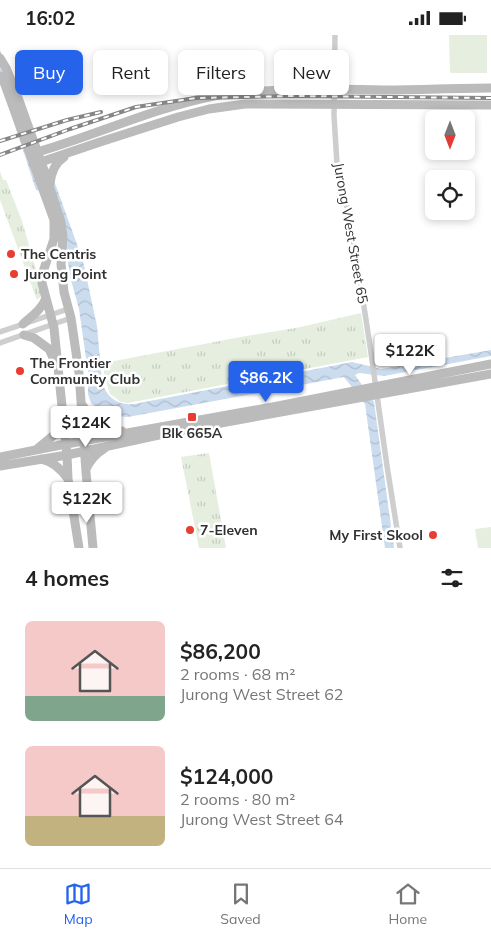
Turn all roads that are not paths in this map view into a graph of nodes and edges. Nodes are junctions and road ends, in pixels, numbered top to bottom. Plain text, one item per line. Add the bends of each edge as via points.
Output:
1 (335, 35) edge
2 (335, 50) edge
3 (0, 58) edge
4 (0, 75) edge
5 (491, 87) edge
6 (349, 89) edge
7 (274, 90) edge
8 (334, 95) edge
9 (334, 104) junction
10 (491, 105) edge
11 (72, 151) junction
12 (34, 153) junction
13 (37, 163) junction
14 (50, 187) junction
15 (46, 298) junction
16 (69, 313) junction
17 (50, 315) junction
18 (23, 324) junction
19 (53, 325) junction
20 (0, 332) edge
21 (24, 335) junction
22 (0, 343) edge
23 (491, 364) edge
24 (58, 369) junction
25 (491, 373) edge
26 (377, 391) junction
27 (81, 401) junction
28 (63, 422) junction
29 (130, 432) junction
30 (84, 441) junction
31 (66, 443) junction
32 (110, 446) junction
33 (85, 451) junction
34 (36, 455) junction
35 (67, 455) junction
36 (0, 457) edge
37 (0, 466) edge
38 (86, 471) junction
39 (68, 479) junction
40 (79, 548) edge
41 (93, 548) edge
42 (400, 548) edge

1 - 2 street, Jurong West Street 65
3 - 12 street
4 - 12 street
5 - 6 street
7 - 12 street via 215,96 176,106
8 - 9 street, Jurong West Street 65
9 - 10 street
9 - 11 street via 245,104 209,109
9 - 26 street, Jurong West Street 65 via 337,164 359,274
11 - 13 street
11 - 14 street via 58,160
12 - 13 street
13 - 14 street
13 - 15 street via 54,220 54,239 43,272
14 - 16 street via 61,222 60,264
15 - 17 street
15 - 18 street via 38,311
16 - 17 street
16 - 19 street
16 - 27 street via 80,373
17 - 18 street
17 - 19 street
18 - 20 street
19 - 21 street
19 - 24 street
21 - 22 street
21 - 24 street via 50,349
23 - 26 street
24 - 28 street
25 - 26 street
26 - 29 street
26 - 32 street
26 - 42 street, Jurong West Street 65
27 - 29 street via 96,424
27 - 30 street
28 - 31 street
28 - 34 street
29 - 30 street
30 - 31 street
30 - 33 street
31 - 34 street
31 - 35 street
32 - 33 street
32 - 38 street via 93,457
33 - 35 street
33 - 38 street
34 - 35 street
34 - 36 street
34 - 37 street
34 - 39 street via 56,465
35 - 39 street
38 - 41 street
39 - 40 street

